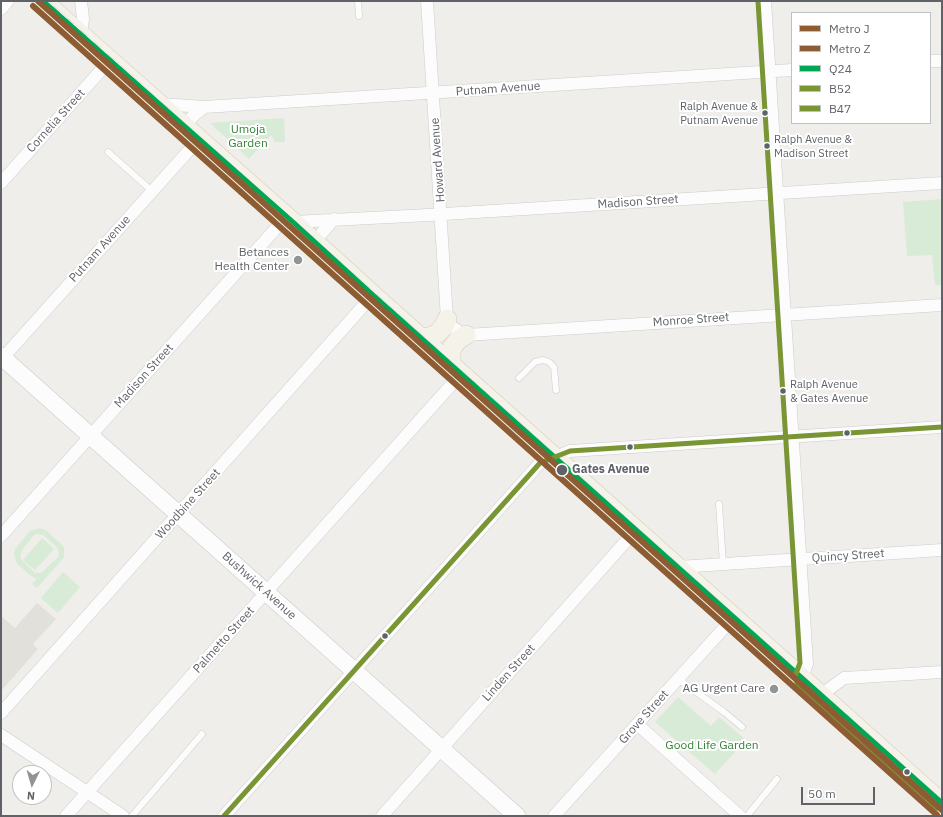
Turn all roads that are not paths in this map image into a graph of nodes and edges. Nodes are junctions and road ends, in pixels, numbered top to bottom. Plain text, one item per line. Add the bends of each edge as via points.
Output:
1 (8, 1) edge
2 (43, 1) edge
3 (81, 1) edge
4 (358, 1) edge
5 (428, 1) edge
6 (765, 1) edge
7 (1, 9) edge
8 (359, 16) dead end
9 (81, 33) junction
10 (110, 60) junction
11 (931, 61) edge
12 (942, 61) edge
13 (791, 70) edge
14 (769, 71) junction
15 (434, 93) junction
16 (162, 104) junction
17 (204, 107) junction
18 (193, 132) junction
19 (108, 152) dead end
20 (1, 183) edge
21 (942, 183) edge
22 (152, 191) junction
23 (777, 193) junction
24 (441, 214) junction
25 (290, 219) junction
26 (334, 219) junction
27 (315, 241) junction
28 (373, 295) junction
29 (942, 305) edge
30 (784, 314) junction
31 (447, 319) junction
32 (466, 335) junction
33 (422, 338) junction
34 (2, 358) edge
35 (456, 369) junction
36 (519, 378) dead end
37 (556, 390) dead end
38 (942, 427) edge
39 (91, 436) junction
40 (792, 436) junction
41 (555, 457) junction
42 (719, 504) dead end
43 (178, 515) junction
44 (636, 530) junction
45 (1, 536) edge
46 (942, 550) edge
47 (800, 559) junction
48 (723, 564) junction
49 (705, 565) junction
50 (678, 567) junction
51 (704, 590) junction
52 (266, 592) junction
53 (734, 617) junction
54 (354, 670) junction
55 (942, 672) edge
56 (802, 678) junction
57 (678, 679) junction
58 (822, 695) junction
59 (1, 713) edge
60 (638, 724) junction
61 (742, 727) dead end
62 (202, 734) dead end
63 (1, 735) edge
64 (442, 749) junction
65 (777, 779) dead end
66 (87, 793) junction
67 (938, 796) edge
68 (66, 816) edge
69 (123, 816) edge
70 (132, 816) edge
71 (224, 816) edge
72 (382, 816) edge
73 (517, 816) edge
74 (554, 816) edge
75 (740, 816) edge
76 (747, 816) edge

1 - 7 street
2 - 9 main road
3 - 9 street
4 - 8 lane
5 - 15 street, Howard Avenue
6 - 14 street
9 - 10 main road
10 - 16 main road
10 - 20 street, Cornelia Street
11 - 12 street
13 - 14 street, Putnam Avenue
14 - 15 street, Putnam Avenue
14 - 23 street
15 - 17 street, Putnam Avenue
15 - 24 street, Howard Avenue
16 - 17 street, Putnam Avenue
16 - 18 main road
17 - 18 street, Putnam Avenue via 193,116
18 - 22 street, Putnam Avenue
18 - 25 main road
19 - 22 lane
21 - 23 street, Madison Street
22 - 34 street, Putnam Avenue
23 - 24 street, Madison Street
23 - 30 street
24 - 26 street, Madison Street
24 - 31 street, Howard Avenue
25 - 26 street, Madison Street
25 - 27 main road
25 - 39 street, Madison Street
26 - 27 street
27 - 28 main road
28 - 33 main road
28 - 43 street, Woodbine Street
29 - 30 street, Monroe Street
30 - 32 street, Monroe Street
30 - 40 street
31 - 32 street via 458,332
31 - 33 main road via 438,333
32 - 35 main road via 453,346 450,355
33 - 35 main road
34 - 39 main road, Bushwick Avenue
35 - 41 main road
35 - 52 street, Palmetto Street
36 - 37 lane via 534,362 543,360 554,367
38 - 40 street
39 - 43 main road, Bushwick Avenue
39 - 45 street, Madison Street
40 - 41 street via 570,451
40 - 47 street
41 - 44 main road
41 - 54 street via 540,463
42 - 48 lane
43 - 52 main road, Bushwick Avenue
43 - 59 street, Woodbine Street
44 - 50 main road
44 - 64 street, Linden Street
46 - 47 street, Quincy Street
47 - 48 street, Quincy Street
47 - 56 street via 807,664
48 - 49 street, Quincy Street
49 - 50 street, Quincy Street
49 - 51 street
50 - 51 main road
51 - 53 main road
52 - 54 main road, Bushwick Avenue
52 - 66 street, Palmetto Street
53 - 56 main road
53 - 57 street, Grove Street
54 - 64 main road, Bushwick Avenue
54 - 71 street
55 - 58 street via 844,678
56 - 58 main road
57 - 60 street, Grove Street
57 - 61 lane
58 - 67 main road
60 - 74 street, Grove Street
60 - 75 street
62 - 70 lane
63 - 66 street
64 - 72 street, Linden Street
64 - 73 main road, Bushwick Avenue
65 - 76 lane
66 - 68 street, Palmetto Street
66 - 69 street

